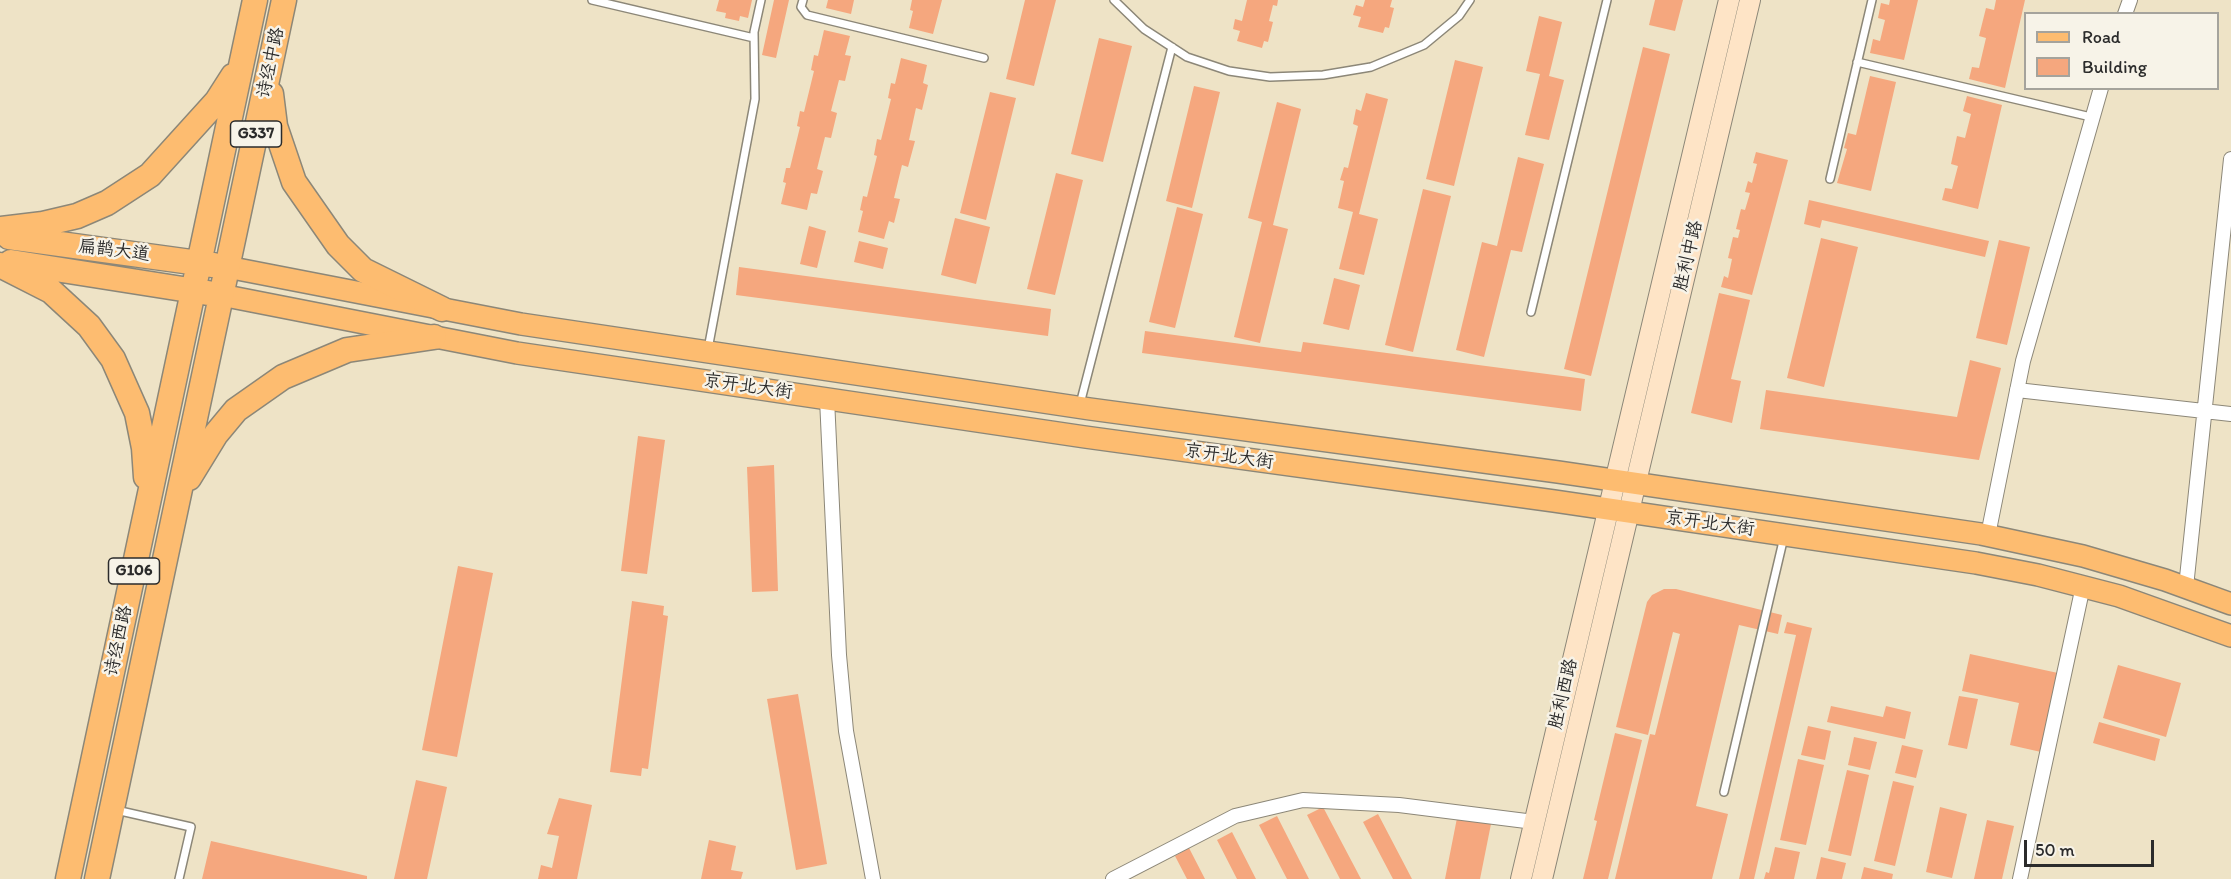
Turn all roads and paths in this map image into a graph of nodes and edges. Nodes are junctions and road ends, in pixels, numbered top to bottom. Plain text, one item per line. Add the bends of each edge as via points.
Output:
1 (255, 0) edge
2 (284, 0) edge
3 (592, 0) edge
4 (761, 0) edge
5 (803, 0) edge
6 (1114, 0) edge
7 (1470, 0) edge
8 (1608, 0) edge
9 (1729, 0) edge
10 (1750, 0) edge
11 (1872, 0) edge
12 (754, 38) junction
13 (1172, 47) junction
14 (984, 58) dead end
15 (242, 61) junction
16 (1857, 62) junction
17 (270, 65) junction
18 (2100, 90) edge
19 (2091, 117) junction
20 (2231, 159) edge
21 (1830, 179) dead end
22 (0, 229) edge
23 (0, 236) edge
24 (198, 262) junction
25 (0, 263) edge
26 (227, 267) junction
27 (193, 290) junction
28 (221, 295) junction
29 (442, 309) junction
30 (1531, 312) dead end
31 (434, 336) junction
32 (707, 352) junction
33 (2017, 390) junction
34 (827, 399) junction
35 (1080, 407) junction
36 (2204, 412) junction
37 (2231, 414) edge
38 (1624, 482) junction
39 (176, 504) junction
40 (1617, 510) junction
41 (144, 522) junction
42 (1785, 535) junction
43 (1988, 536) junction
44 (2083, 586) junction
45 (2186, 587) junction
46 (2231, 604) edge
47 (2231, 636) edge
48 (1724, 792) dead end
49 (112, 809) junction
50 (1534, 822) junction
51 (69, 879) edge
52 (97, 879) edge
53 (179, 879) edge
54 (873, 879) edge
55 (1113, 879) edge
56 (1521, 879) edge
57 (1542, 879) edge
58 (2020, 879) edge

1 - 15 highway, 诗经中路 / G337
2 - 17 highway, 诗经中路 / G337
3 - 12 lane
4 - 12 lane
5 - 14 lane via 801,8 807,15
6 - 13 lane via 1144,29
7 - 13 lane via 1460,16 1424,45 1371,67 1323,75 1270,77 1229,71 1187,57
8 - 30 lane
9 - 38 street, 胜利中路
10 - 38 street, 胜利中路
11 - 16 lane
12 - 32 lane via 755,99
13 - 35 lane
15 - 22 highway via 217,101 150,175 107,203 77,216 43,225
15 - 24 highway, 诗经中路 / G337
16 - 19 lane
16 - 21 lane
17 - 26 highway, 诗经中路 / G337
17 - 29 highway via 275,126 294,182 338,245 363,270
18 - 19 street
19 - 33 street
20 - 36 street
23 - 24 highway, 扁鹊大道
24 - 26 highway, 扁鹊大道
24 - 27 highway, 诗经西路 / G106
25 - 27 highway, 扁鹊大道
25 - 41 highway via 51,291 89,326 113,360 136,412 144,448
26 - 28 highway, 诗经西路 / G106
26 - 29 main road, 京开北大街
27 - 28 highway, 扁鹊大道
27 - 41 highway, 诗经西路 / G106
28 - 31 main road, 京开北大街
28 - 39 highway, 诗经西路 / G106
29 - 32 main road, 京开北大街
31 - 34 main road, 京开北大街 via 517,353
31 - 39 highway via 347,350 283,377 236,410 195,464
32 - 35 main road, 京开北大街
33 - 36 street
33 - 43 street
34 - 40 main road, 京开北大街
34 - 54 street via 846,731
35 - 38 main road, 京开北大街
36 - 37 street
36 - 45 street
38 - 40 street, 胜利中路
38 - 43 main road, 京开北大街
39 - 49 highway, 诗经西路 / G106
40 - 42 main road, 京开北大街
40 - 50 street, 胜利西路
40 - 57 street, 胜利西路
41 - 51 highway, 诗经西路 / G106
42 - 44 main road, 京开北大街 via 1976,563
42 - 48 lane
43 - 45 main road, 京开北大街 via 2083,556
44 - 47 main road, 京开北大街
44 - 58 street
45 - 46 main road, 京开北大街
49 - 52 highway, 诗经西路 / G106
49 - 53 lane via 190,827
50 - 55 street via 1399,805 1303,800 1235,816
50 - 56 street, 胜利西路

